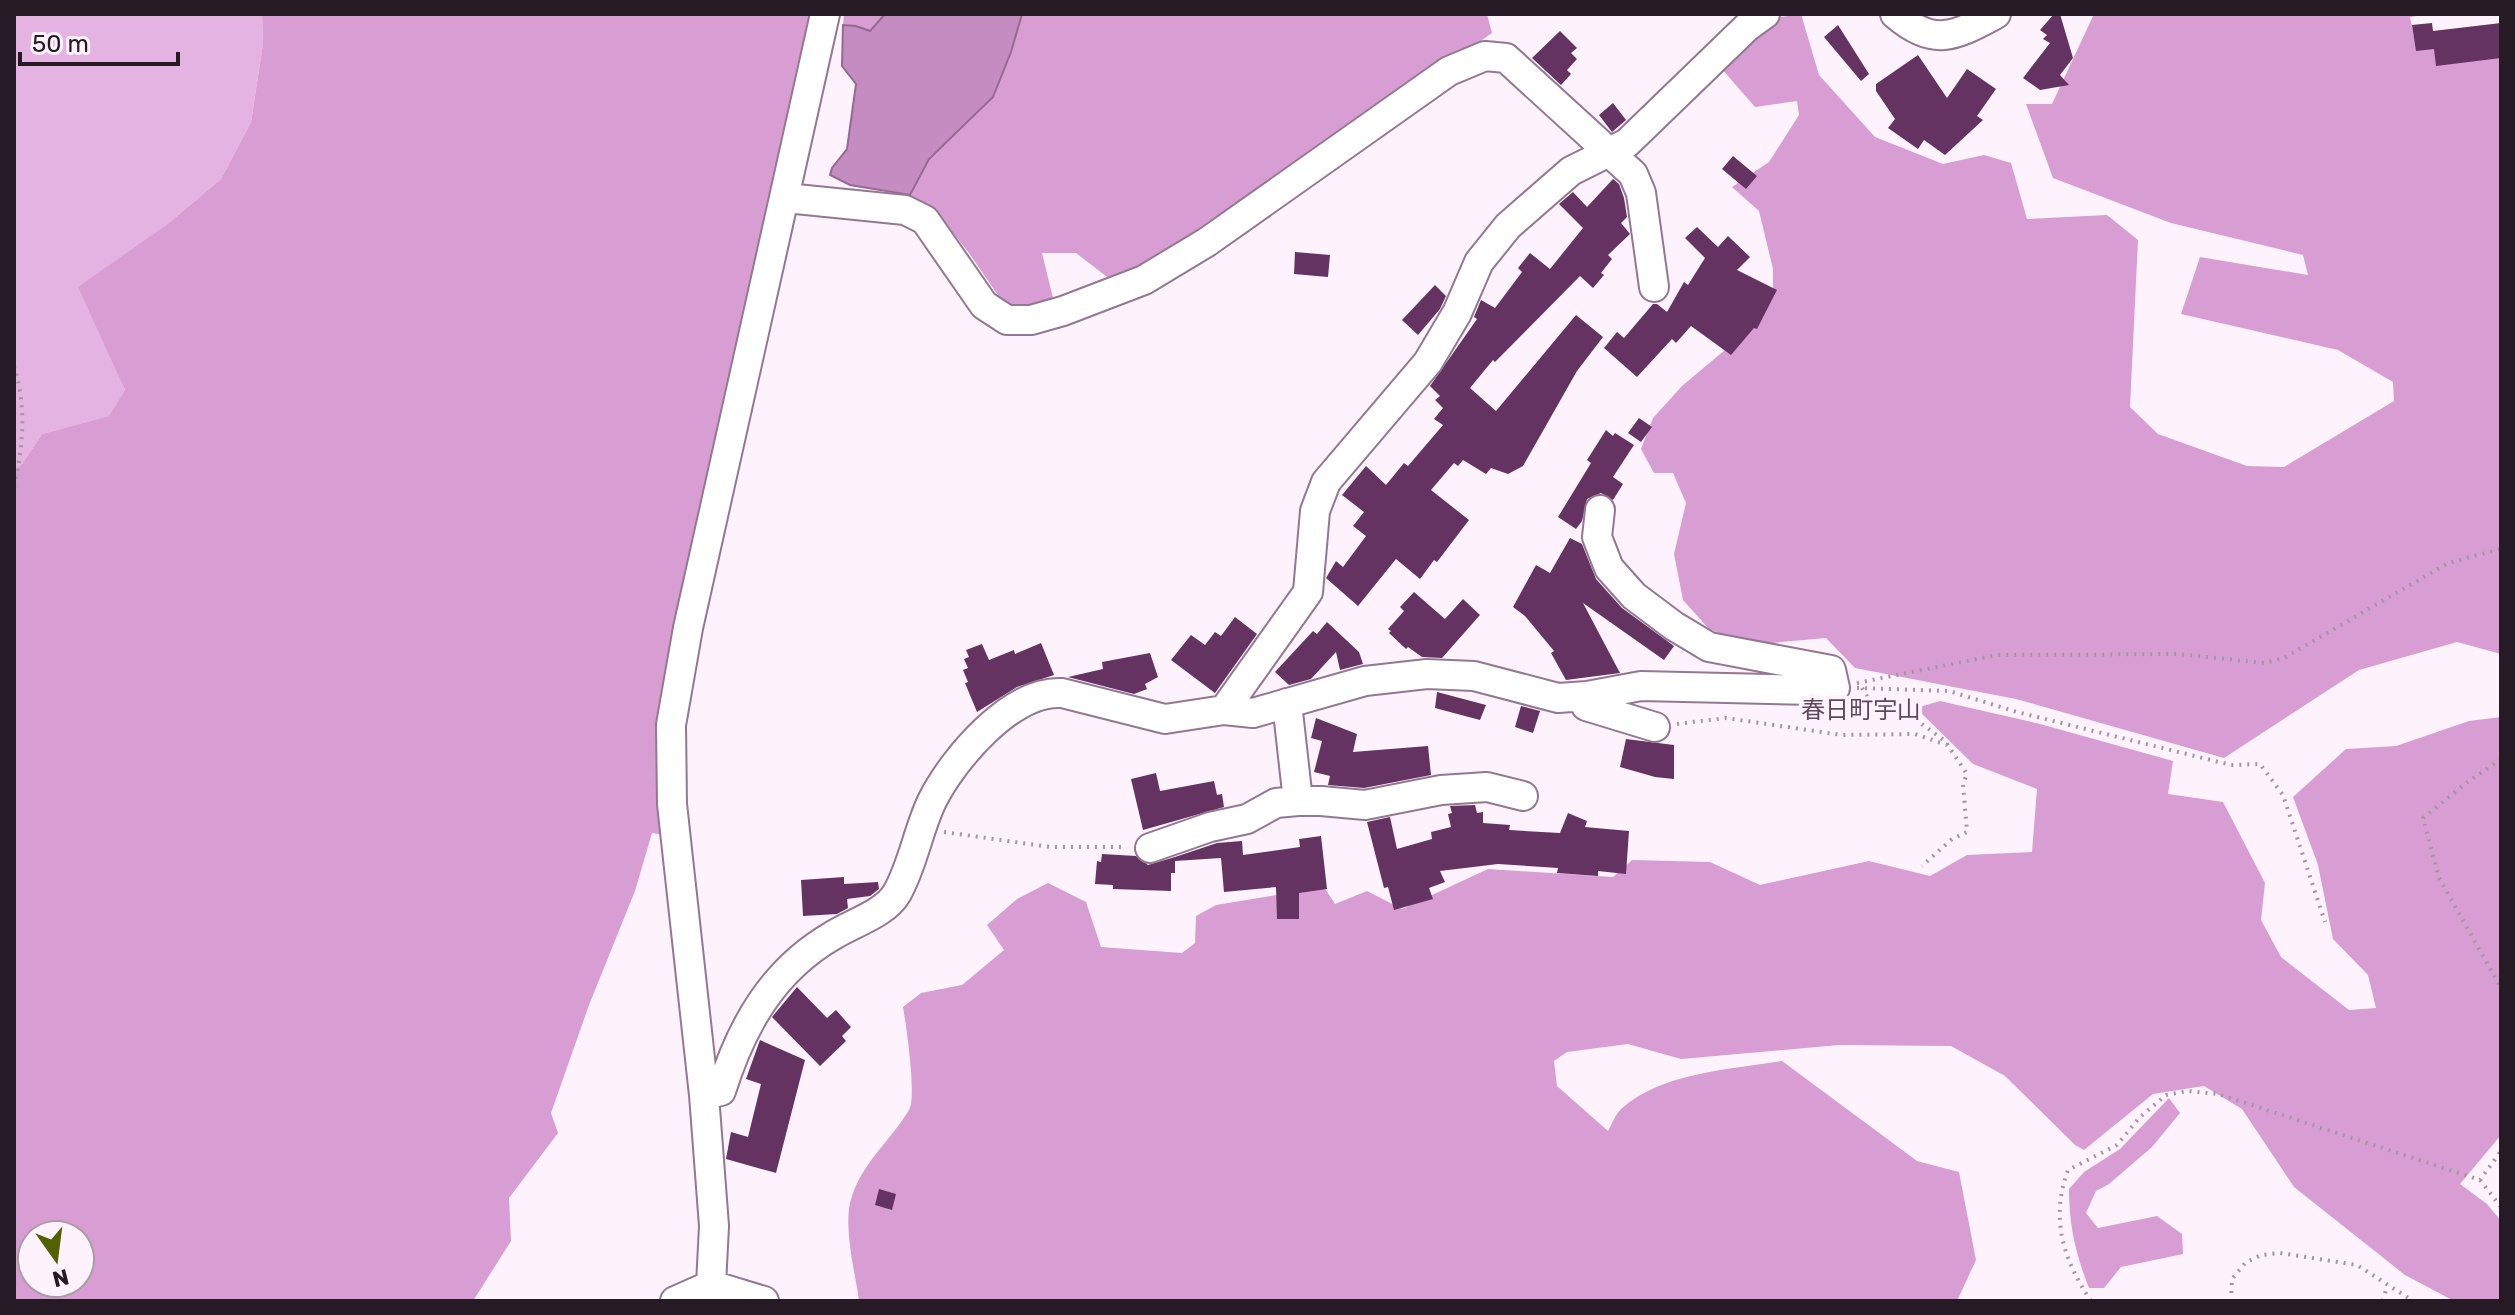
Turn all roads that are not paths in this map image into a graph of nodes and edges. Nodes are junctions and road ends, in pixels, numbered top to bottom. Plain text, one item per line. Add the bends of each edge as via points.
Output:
1 (825, 14) edge
2 (1765, 14) edge
3 (1895, 14) edge
4 (1996, 14) edge
5 (1609, 151) junction
6 (786, 198) junction
7 (1654, 287) dead end
8 (1600, 510) dead end
9 (1587, 696) junction
10 (1287, 703) junction
11 (1224, 710) junction
12 (1655, 727) road end
13 (1523, 796) dead end
14 (1298, 801) junction
15 (1150, 848) road end
16 (704, 1095) junction
17 (709, 1293) edge
18 (675, 1301) edge
19 (764, 1301) edge

1 - 6 street
2 - 5 street via 1627,143
3 - 4 street via 1909,27 1946,37
5 - 6 street via 1506,58 1485,56 1449,71 1207,242 1144,280 1031,320 1007,320 984,305 925,220 905,210
5 - 7 street via 1633,174 1641,193
5 - 11 street via 1571,171 1508,226 1479,262 1428,362 1326,482 1315,511 1308,592
6 - 16 street via 688,628 671,725 672,804
8 - 9 street via 1597,537 1609,568 1664,619 1709,647 1831,670 1848,688 1641,686
9 - 10 street via 1558,698 1474,676 1427,674 1365,681
9 - 12 street via 1586,706
10 - 11 street via 1253,713
10 - 14 street
11 - 16 street via 1165,719 1062,693 1046,692 1021,702 958,758 932,802 897,894 884,907 829,937 776,981 747,1022 721,1091
13 - 14 street via 1487,787 1365,805
14 - 15 street via 1276,803 1247,819
16 - 17 street via 714,1226
17 - 18 street
17 - 19 street

